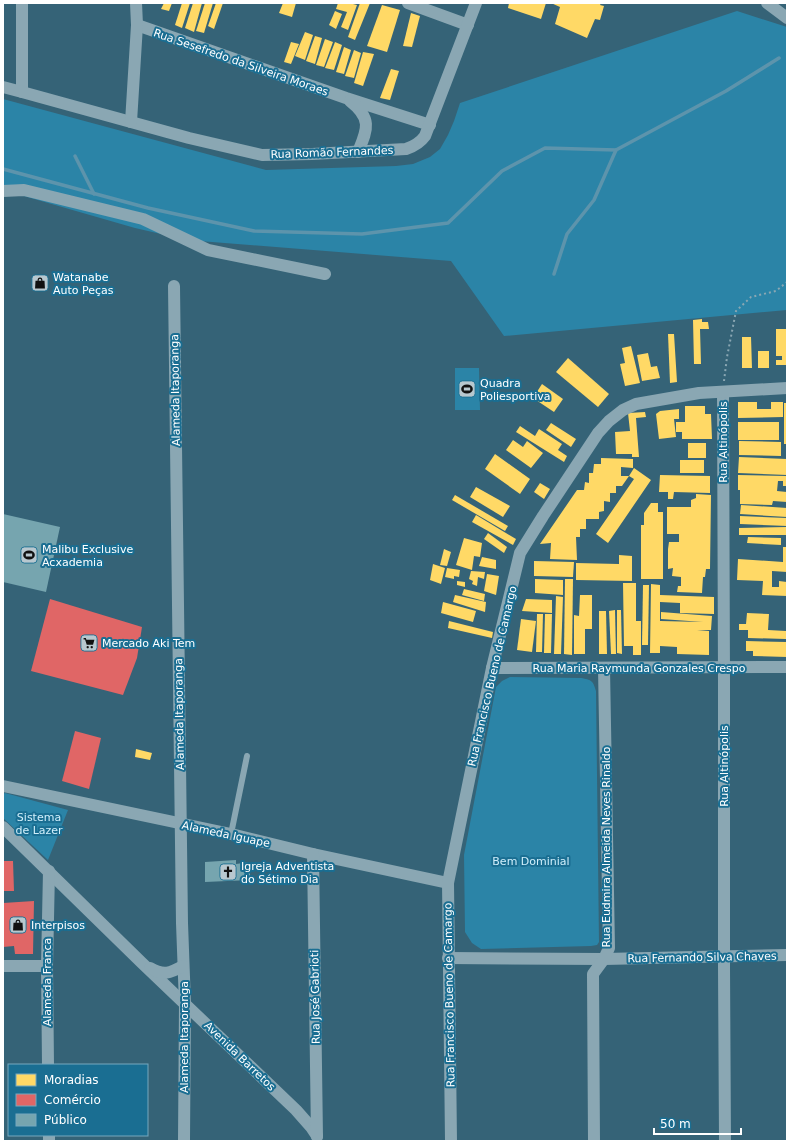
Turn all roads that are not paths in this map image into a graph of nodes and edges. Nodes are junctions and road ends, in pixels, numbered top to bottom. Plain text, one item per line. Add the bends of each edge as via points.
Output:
1 (22, 3) edge
2 (136, 3) edge
3 (408, 3) edge
4 (476, 3) edge
5 (766, 3) edge
6 (787, 18) edge
7 (137, 25) junction
8 (468, 25) junction
9 (3, 88) edge
10 (22, 92) junction
11 (346, 98) junction
12 (408, 118) junction
13 (130, 122) junction
14 (430, 125) junction
15 (421, 142) junction
16 (358, 152) junction
17 (3, 191) edge
18 (324, 274) dead end
19 (174, 286) dead end
20 (787, 388) edge
21 (723, 392) junction
22 (724, 667) junction
23 (787, 667) edge
24 (492, 668) junction
25 (604, 668) junction
26 (247, 756) dead end
27 (3, 786) edge
28 (181, 824) junction
29 (3, 827) edge
30 (231, 834) junction
31 (313, 854) junction
32 (49, 871) junction
33 (448, 883) junction
34 (67, 889) junction
35 (48, 899) junction
36 (787, 955) edge
37 (724, 956) junction
38 (448, 958) junction
39 (604, 959) junction
40 (142, 963) junction
41 (3, 966) edge
42 (47, 966) junction
43 (183, 966) junction
44 (185, 1004) junction
45 (207, 1026) junction
46 (185, 1034) junction
47 (48, 1064) edge
48 (319, 1136) edge
49 (184, 1141) edge
50 (451, 1141) edge
51 (594, 1141) edge
52 (726, 1141) edge

1 - 10 street
2 - 7 street
3 - 8 street
4 - 8 street
5 - 6 street
7 - 11 street, Rua Sesefredo da Silveira Moraes
7 - 13 street
8 - 14 street
9 - 10 street, Rua Romão Fernandes
10 - 13 street, Rua Romão Fernandes
11 - 12 street, Rua Sesefredo da Silveira Moraes
11 - 16 street via 355,105 366,121 366,133
12 - 14 street, Rua Sesefredo da Silveira Moraes
12 - 15 street via 422,134
13 - 16 street, Rua Romão Fernandes via 262,155
14 - 15 street
15 - 16 street, Rua Romão Fernandes via 406,149
17 - 18 street via 24,190 142,219 208,250
19 - 28 street, Alameda Itaporanga
20 - 21 street, Rua Francisco Bueno de Camargo
21 - 22 street, Rua Altinópolis
21 - 24 street, Rua Francisco Bueno de Camargo via 699,393 636,404 622,410 598,433 520,553
22 - 23 street, Rua Maria Raymunda Gonzales Crespo
22 - 25 street, Rua Maria Raymunda Gonzales Crespo
22 - 37 street, Rua Altinópolis
24 - 25 street, Rua Maria Raymunda Gonzales Crespo
24 - 33 street, Rua Francisco Bueno de Camargo
25 - 39 street, Rua Eudmira Almeida Neves Rinaldo via 609,948
26 - 30 lane
27 - 28 street, Alameda Iguape
28 - 30 street, Alameda Iguape
28 - 43 street, Alameda Itaporanga
29 - 32 street, Avenida Barretos
30 - 31 street, Alameda Iguape
31 - 33 street, Alameda Iguape
31 - 48 street, Rua José Gabrioti
32 - 34 street, Avenida Barretos
32 - 35 street, Alameda Franca
33 - 38 street, Rua Francisco Bueno de Camargo
34 - 35 street via 57,890
34 - 40 street, Avenida Barretos
35 - 42 street, Alameda Franca
36 - 37 street, Rua Fernando Silva Chaves
37 - 39 street, Rua Fernando Silva Chaves
37 - 52 street, Rua Altinópolis
38 - 39 street, Rua Fernando Silva Chaves
38 - 50 street, Rua Francisco Bueno de Camargo
39 - 51 street, Rua Eudmira Almeida Neves Rinaldo via 592,974
40 - 43 street, Avenida Barretos via 155,971 166,973
40 - 44 street, Avenida Barretos
41 - 42 street
42 - 47 street, Alameda Franca
43 - 44 street, Alameda Itaporanga
44 - 45 street, Avenida Barretos
44 - 46 street, Alameda Itaporanga
45 - 46 street via 195,1024
45 - 48 street, Avenida Barretos via 296,1110
46 - 49 street, Alameda Itaporanga

